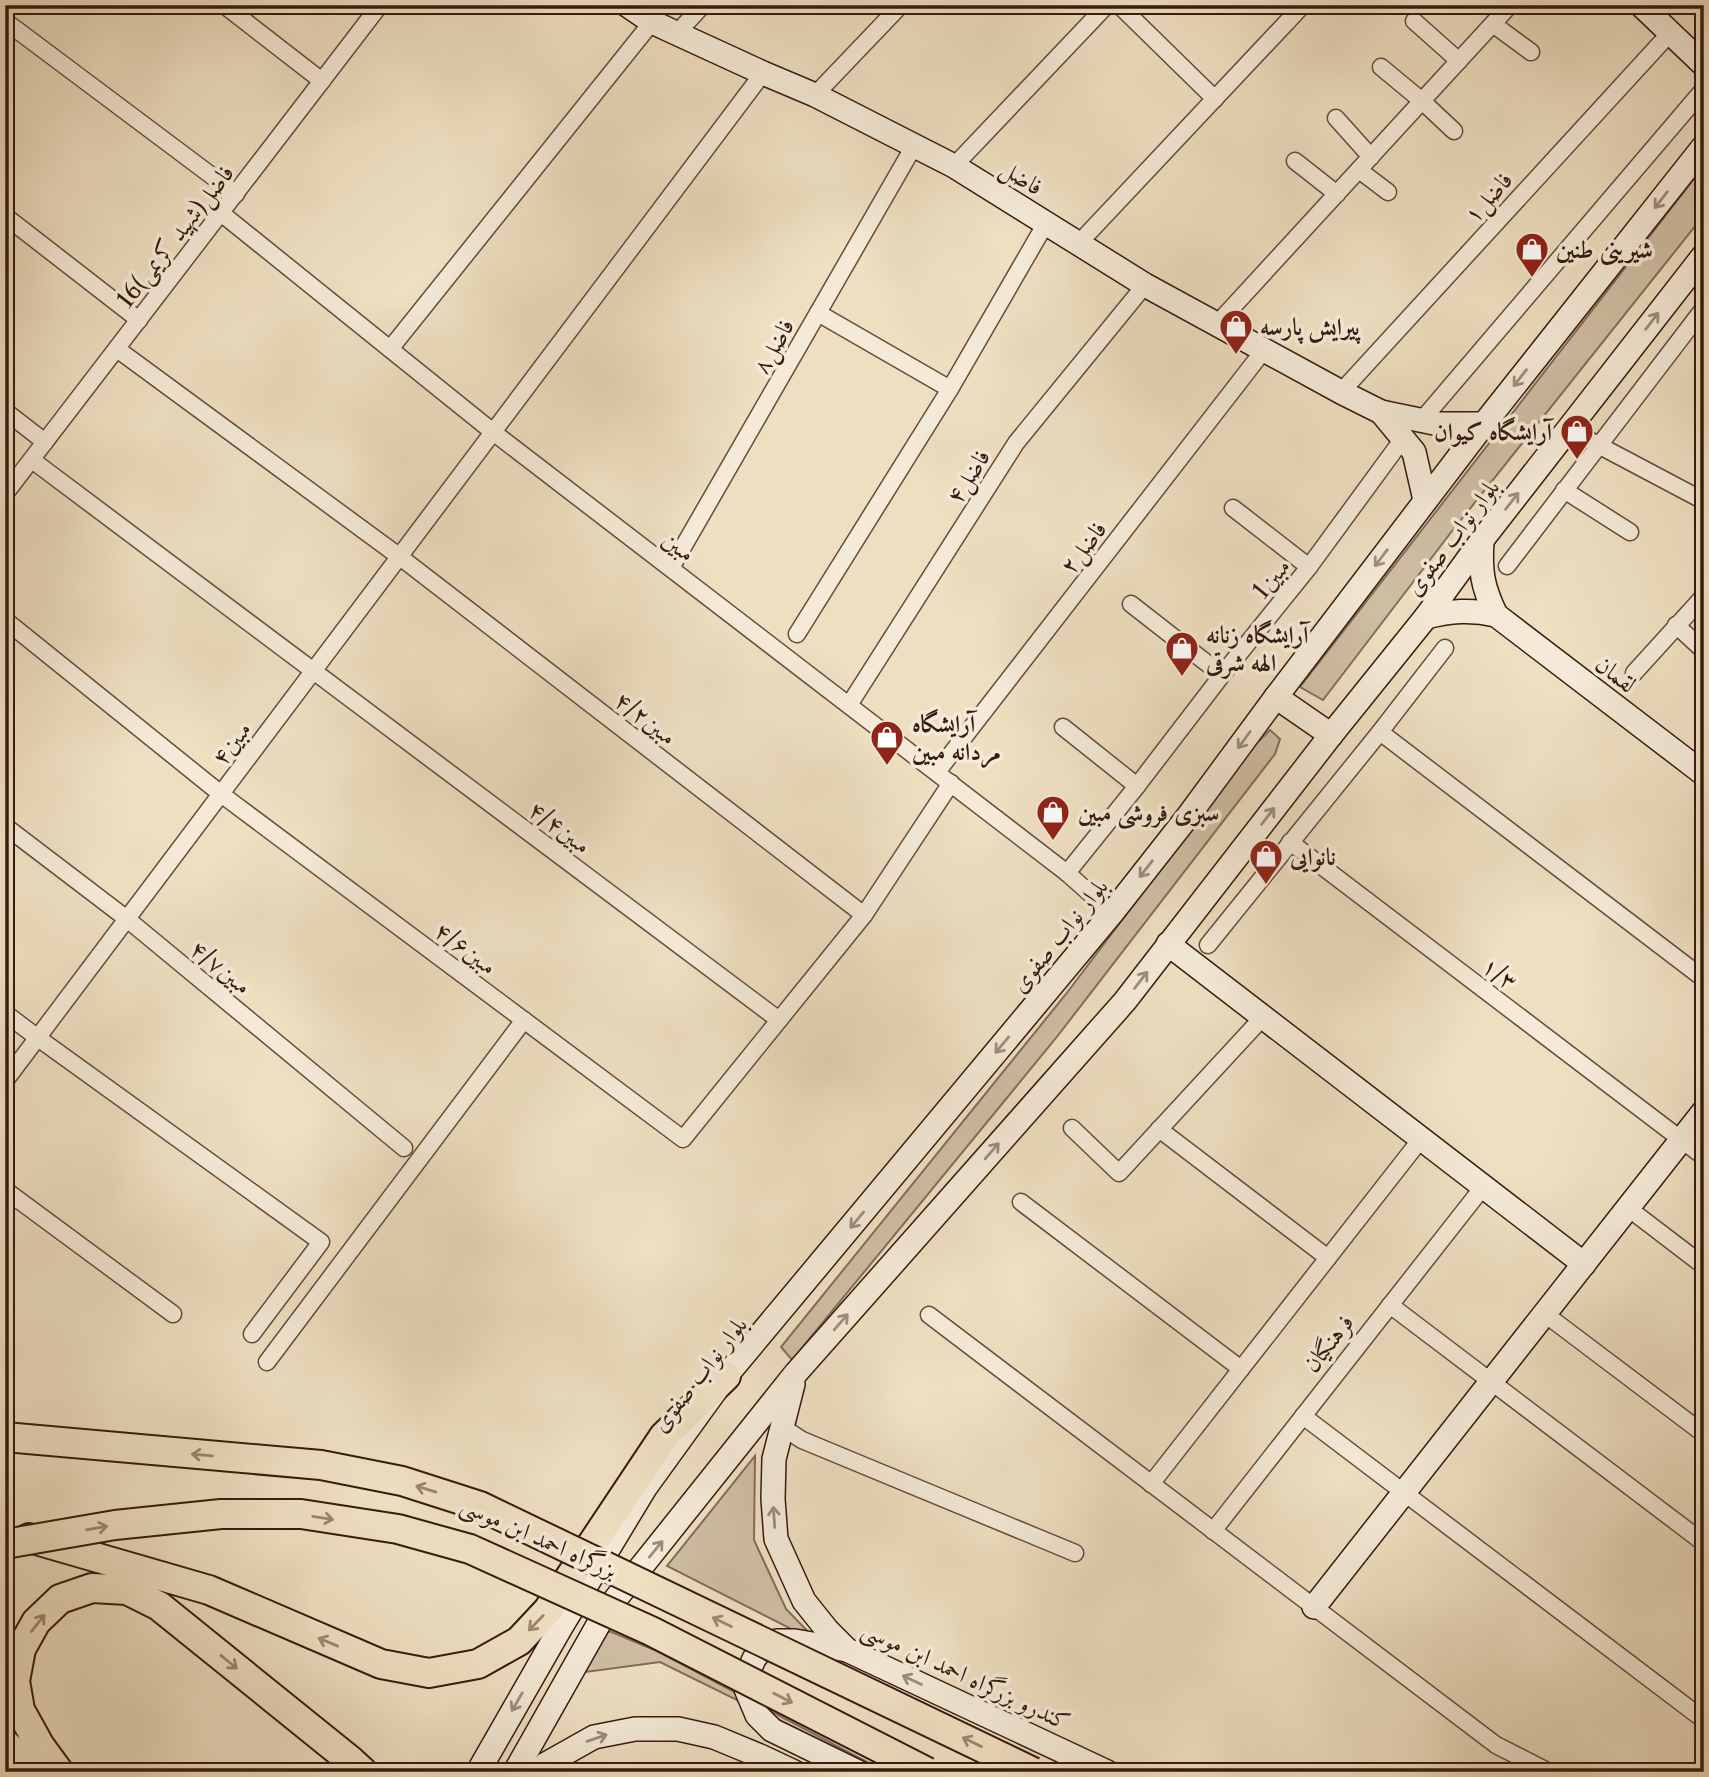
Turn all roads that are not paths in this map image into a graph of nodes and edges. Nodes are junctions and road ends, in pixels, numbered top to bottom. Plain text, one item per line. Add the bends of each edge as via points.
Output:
1 (223, 5) edge
2 (380, 5) edge
3 (627, 5) edge
4 (703, 5) edge
5 (901, 5) edge
6 (1107, 5) edge
7 (1119, 5) edge
8 (1303, 5) edge
9 (1510, 5) edge
10 (1641, 5) edge
11 (5, 21) edge
12 (1414, 21) dead end
13 (652, 22) junction
14 (1493, 24) junction
15 (677, 33) junction
16 (1670, 33) junction
17 (1531, 52) dead end
18 (1459, 61) junction
19 (1704, 65) edge
20 (1381, 67) dead end
21 (763, 73) junction
22 (322, 81) junction
23 (1704, 89) edge
24 (815, 95) junction
25 (1215, 99) junction
26 (1422, 101) junction
27 (1336, 118) dead end
28 (1454, 131) dead end
29 (914, 146) junction
30 (1704, 146) edge
31 (1371, 157) junction
32 (1295, 161) dead end
33 (954, 166) junction
34 (1359, 170) junction
35 (1388, 192) dead end
36 (236, 194) junction
37 (1337, 194) junction
38 (221, 213) junction
39 (5, 216) edge
40 (1046, 223) junction
41 (1079, 243) junction
42 (1704, 255) edge
43 (1145, 285) junction
44 (1704, 308) edge
45 (818, 313) junction
46 (139, 320) junction
47 (1217, 324) junction
48 (117, 349) junction
49 (390, 349) junction
50 (1264, 350) junction
51 (950, 389) junction
52 (1340, 392) junction
53 (5, 411) edge
54 (1381, 412) junction
55 (1421, 421) junction
56 (1484, 424) junction
57 (1568, 429) junction
58 (493, 432) junction
59 (1402, 440) junction
60 (45, 442) junction
61 (1598, 445) junction
62 (32, 460) junction
63 (1564, 490) junction
64 (5, 494) edge
65 (1425, 500) junction
66 (1704, 501) edge
67 (1233, 508) dead end
68 (1630, 532) dead end
69 (1482, 540) junction
70 (400, 557) junction
71 (1507, 566) dead end
72 (1309, 567) junction
73 (671, 568) junction
74 (1704, 596) edge
75 (1131, 604) dead end
76 (1496, 615) junction
77 (1426, 617) junction
78 (5, 620) edge
79 (1676, 625) junction
80 (797, 634) dead end
81 (1445, 648) dead end
82 (1704, 651) edge
83 (314, 670) junction
84 (1634, 673) dead end
85 (1222, 674) junction
86 (1276, 697) junction
87 (849, 705) junction
88 (1063, 727) dead end
89 (1380, 732) junction
90 (1331, 735) junction
91 (937, 772) junction
92 (1704, 774) edge
93 (951, 783) junction
94 (1137, 786) junction
95 (221, 794) junction
96 (5, 826) edge
97 (1290, 842) junction
98 (1067, 873) junction
99 (1112, 913) junction
100 (864, 915) junction
101 (127, 919) junction
102 (1168, 944) junction
103 (1209, 945) dead end
104 (1704, 979) edge
105 (5, 1013) edge
106 (1263, 1017) junction
107 (524, 1020) junction
108 (779, 1020) junction
109 (38, 1038) junction
110 (5, 1081) edge
111 (1704, 1111) edge
112 (1072, 1128) dead end
113 (1159, 1129) junction
114 (1422, 1139) junction
115 (1681, 1140) junction
116 (404, 1148) dead end
117 (1704, 1157) edge
118 (1483, 1187) junction
119 (5, 1190) edge
120 (1021, 1202) dead end
121 (1628, 1208) junction
122 (1328, 1258) junction
123 (1584, 1264) junction
124 (1704, 1266) edge
125 (1390, 1305) junction
126 (173, 1314) dead end
127 (1545, 1314) junction
128 (929, 1315) dead end
129 (252, 1334) dead end
130 (267, 1362) dead end
131 (1241, 1369) junction
132 (796, 1373) junction
133 (726, 1376) junction
134 (1491, 1382) junction
135 (1303, 1416) junction
136 (782, 1427) junction
137 (1704, 1434) edge
138 (5, 1437) edge
139 (1151, 1484) junction
140 (1404, 1493) junction
141 (5, 1531) edge
142 (1213, 1531) junction
143 (1704, 1543) edge
144 (5, 1544) edge
145 (1075, 1553) dead end
146 (1314, 1607) junction
147 (847, 1650) junction
148 (1704, 1720) edge
149 (5, 1744) edge
150 (36, 1772) edge
151 (59, 1772) edge
152 (363, 1772) edge
153 (478, 1772) edge
154 (516, 1772) edge
155 (538, 1772) edge
156 (794, 1772) edge
157 (858, 1772) edge
158 (927, 1772) edge
159 (1033, 1772) edge
160 (1107, 1772) edge
161 (1549, 1772) edge

1 - 22 street
2 - 22 street, 16فاضل(شهید کریمی)
3 - 13 main road, فاضل
4 - 15 street
5 - 24 street
6 - 33 street
7 - 25 street
8 - 25 street
9 - 14 street
10 - 16 main road
11 - 36 street
12 - 18 street
13 - 15 main road, فاضل
13 - 49 street
14 - 17 street
14 - 18 street
15 - 21 main road, فاضل
16 - 19 main road
16 - 52 street, ۱فاضل
18 - 26 street
20 - 26 street
21 - 24 main road, فاضل
21 - 58 street, ۴مبین
22 - 36 street, 16فاضل(شهید کریمی)
23 - 55 street
24 - 29 main road, فاضل
25 - 41 street
26 - 28 street
26 - 31 street
27 - 31 street
29 - 33 main road, فاضل
29 - 45 street, ۸فاضل
30 -> 56 main road, بلوار نواب صفوی
31 - 34 street
32 - 37 street
33 - 40 main road, فاضل
34 - 35 street
34 - 37 street
36 - 38 street, 16فاضل(شهید کریمی)
37 - 47 street
38 - 46 street, 16فاضل(شهید کریمی)
38 - 49 street, مبین
39 - 46 street
40 - 41 main road, فاضل
40 - 51 street
41 - 43 main road, فاضل
57 -> 42 main road, بلوار نواب صفوی
43 - 47 main road, فاضل
43 - 87 street, ۴فاضل via 1016,443
44 - 61 street
45 - 51 street
45 - 73 street, ۸فاضل
46 - 48 street, 16فاضل(شهید کریمی)
47 - 50 main road, فاضل
48 - 60 street, 16فاضل(شهید کریمی)
48 - 70 street, ۴/۲مبین
49 - 58 street, مبین
50 - 52 main road, فاضل
50 - 91 street, ۲فاضل
51 - 80 street
52 - 54 main road, فاضل
53 - 60 street
54 - 55 main road, فاضل
54 - 59 main road, فاضل
55 - 56 main road, فاضل
56 - 65 main road, بلوار نواب صفوی
57 - 61 street
69 -> 57 main road, بلوار نواب صفوی
58 - 70 street, ۴مبین
58 - 73 street, مبین
59 - 65 main road, فاضل via 1414,452
59 - 72 street, 1مبین
60 - 62 street, 16فاضل(شهید کریمی)
61 - 63 street
61 - 66 street
62 - 64 street, 16فاضل(شهید کریمی)
62 - 83 street, ۴/۴مبین
63 - 68 street
63 - 71 street
65 -> 86 main road, بلوار نواب صفوی
67 - 72 street
69 - 76 main road via 1482,580
69 - 77 main road, بلوار نواب صفوی
70 - 83 street, ۴مبین
70 - 100 street, ۴/۲مبین
72 - 85 street, 1مبین
73 - 87 street, مبین
74 - 79 street
75 - 85 street
76 - 77 main road, لقمان via 1461,610
76 - 92 main road, لقمان
77 - 90 main road, بلوار نواب صفوی
78 - 95 street, ۴/۶مبین
79 - 82 street
79 - 84 street
81 - 89 street
83 - 95 street, ۴مبین
83 - 108 street, ۴/۴مبین
85 - 94 street, 1مبین
86 - 90 main road
86 -> 99 main road, بلوار نواب صفوی
87 - 91 street, مبین
88 - 94 street
89 - 97 street
89 - 104 street
102 -> 90 main road, بلوار نواب صفوی
91 - 93 street, مبین
93 - 98 street, مبین
93 - 100 street
94 - 98 street, 1مبین
95 - 101 street, ۴مبین
95 - 107 street, ۴/۶مبین
96 - 101 street, ۴/۷مبین
97 - 103 street
97 - 115 street, ۱/۳
98 - 99 street, مبین
99 -> 133 main road, بلوار نواب صفوی
100 - 108 street
101 - 109 street, ۴مبین
101 - 116 street, ۴/۷مبین
102 - 106 main road
132 -> 102 main road, بلوار نواب صفوی via 1125,1001
105 - 109 street
106 - 113 street
106 - 114 main road
107 - 108 street, ۴/۶مبین via 683,1139
107 - 130 street
109 - 110 street, ۴مبین
109 - 129 street via 321,1242
111 - 115 main road
112 - 113 street via 1119,1173
113 - 122 street
114 - 118 main road
114 - 122 street
115 - 117 street, ۱/۳
115 - 121 main road
118 - 123 main road
118 - 125 street, فرهنگیان
119 - 126 street
120 - 131 street
121 - 123 main road
121 - 124 street
122 - 131 street
123 - 127 main road
125 - 134 street
125 - 135 street, فرهنگیان
127 - 134 main road
127 - 137 street
128 - 139 street
131 - 139 street
132 - 136 main road, کندرو بزرگراه احمد ابن موسی
154 -> 132 main road, بلوار نواب صفوی via 606,1611
133 -> 141 highway via 664,1436 548,1610 519,1641 478,1664 429,1673 381,1664 209,1590
133 -> 153 main road, بلوار نواب صفوی via 645,1488
134 - 140 main road
134 - 143 street
135 - 140 street
135 - 142 street, فرهنگیان
136 - 145 street via 802,1440
147 -> 136 main road, کندرو بزرگراه احمد ابن موسی via 804,1601 776,1539 774,1459
159 -> 138 highway, بزرگراه احمد ابن موسی, bridge via 480,1506 402,1481 321,1465
139 - 142 street
140 - 146 main road
140 - 148 street
142 - 146 street
144 -> 158 highway, بزرگراه احمد ابن موسی, bridge via 115,1525 221,1514 301,1514 398,1529 470,1549 651,1630
146 - 161 street via 1496,1745
147 - 157 main road via 778,1641 762,1648 754,1659 746,1689 757,1715 772,1730
160 -> 147 main road, کندرو بزرگراه احمد ابن موسی
149 - 150 highway
151 -> 152 highway via 20,1710 15,1681 22,1649 36,1622 60,1600 92,1588 127,1590 159,1606
155 -> 156 main road via 594,1737 635,1729 678,1728 715,1737

